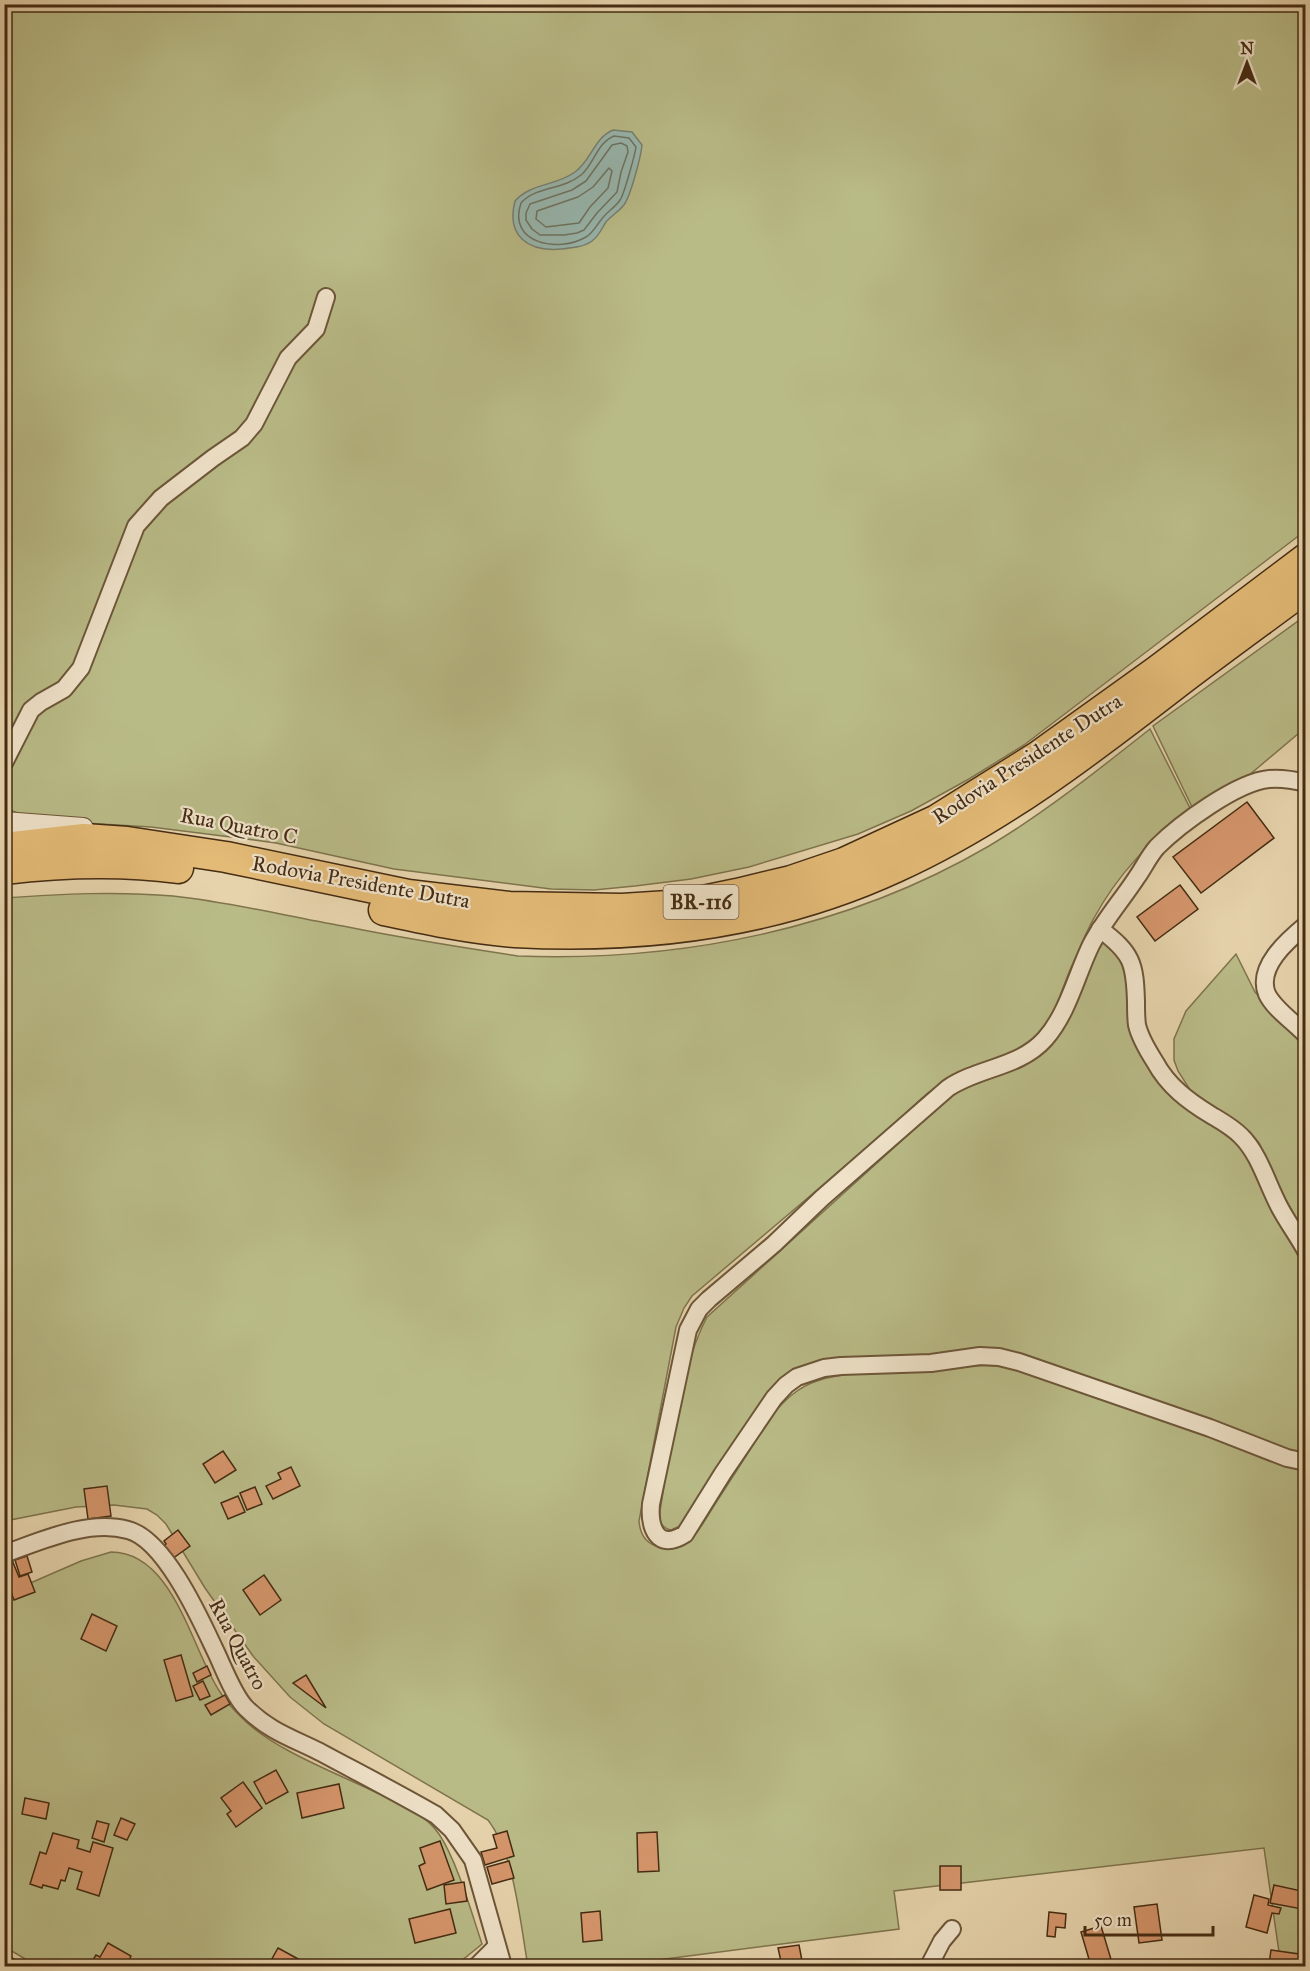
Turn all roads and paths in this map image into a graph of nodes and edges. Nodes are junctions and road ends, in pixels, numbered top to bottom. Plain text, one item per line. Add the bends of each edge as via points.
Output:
1 (326, 297) dead end
2 (1305, 559) edge
3 (1305, 587) edge
4 (4, 763) edge
5 (1305, 783) edge
6 (4, 822) edge
7 (4, 848) edge
8 (4, 869) edge
9 (460, 901) junction
10 (1305, 925) edge
11 (1100, 929) junction
12 (1305, 1035) edge
13 (1305, 1251) edge
14 (1305, 1462) edge
15 (4, 1554) edge
16 (952, 1929) dead end
17 (496, 1947) junction
18 (477, 1966) edge
19 (503, 1966) edge
20 (929, 1966) edge

1 - 4 street via 316,329 288,358 248,433 161,498 136,526 81,668 64,689 31,711
2 - 9 highway, Rodovia Presidente Dutra / BR-116 via 1021,768 937,820 844,862 791,880 684,905 568,910
3 - 8 highway, Rodovia Presidente Dutra / BR-116 via 1079,758 998,812 894,868 815,899 770,911 639,932 513,932 411,916 175,867 86,861
5 - 11 street via 1286,779 1252,783 1202,811 1153,852
6 - 9 street, Rua Quatro C via 189,838
7 - 9 highway, Rodovia Presidente Dutra / BR-116 via 84,839 127,842
10 - 12 street via 1277,953 1265,976 1265,986 1271,1000
11 - 13 street via 1117,942 1133,966 1137,1024 1157,1066 1189,1102 1242,1136
11 - 14 street via 1063,1012 1043,1041 1014,1061 948,1088 699,1309 688,1330 651,1504 652,1528 664,1539 685,1534 746,1438 786,1385 808,1372 842,1366 999,1357
15 - 17 street, Rua Quatro via 95,1528 128,1530 150,1542 173,1571 201,1620 243,1705 278,1733 436,1815 452,1830 473,1860
16 - 20 street
17 - 18 street
17 - 19 street, Rua Quatro

